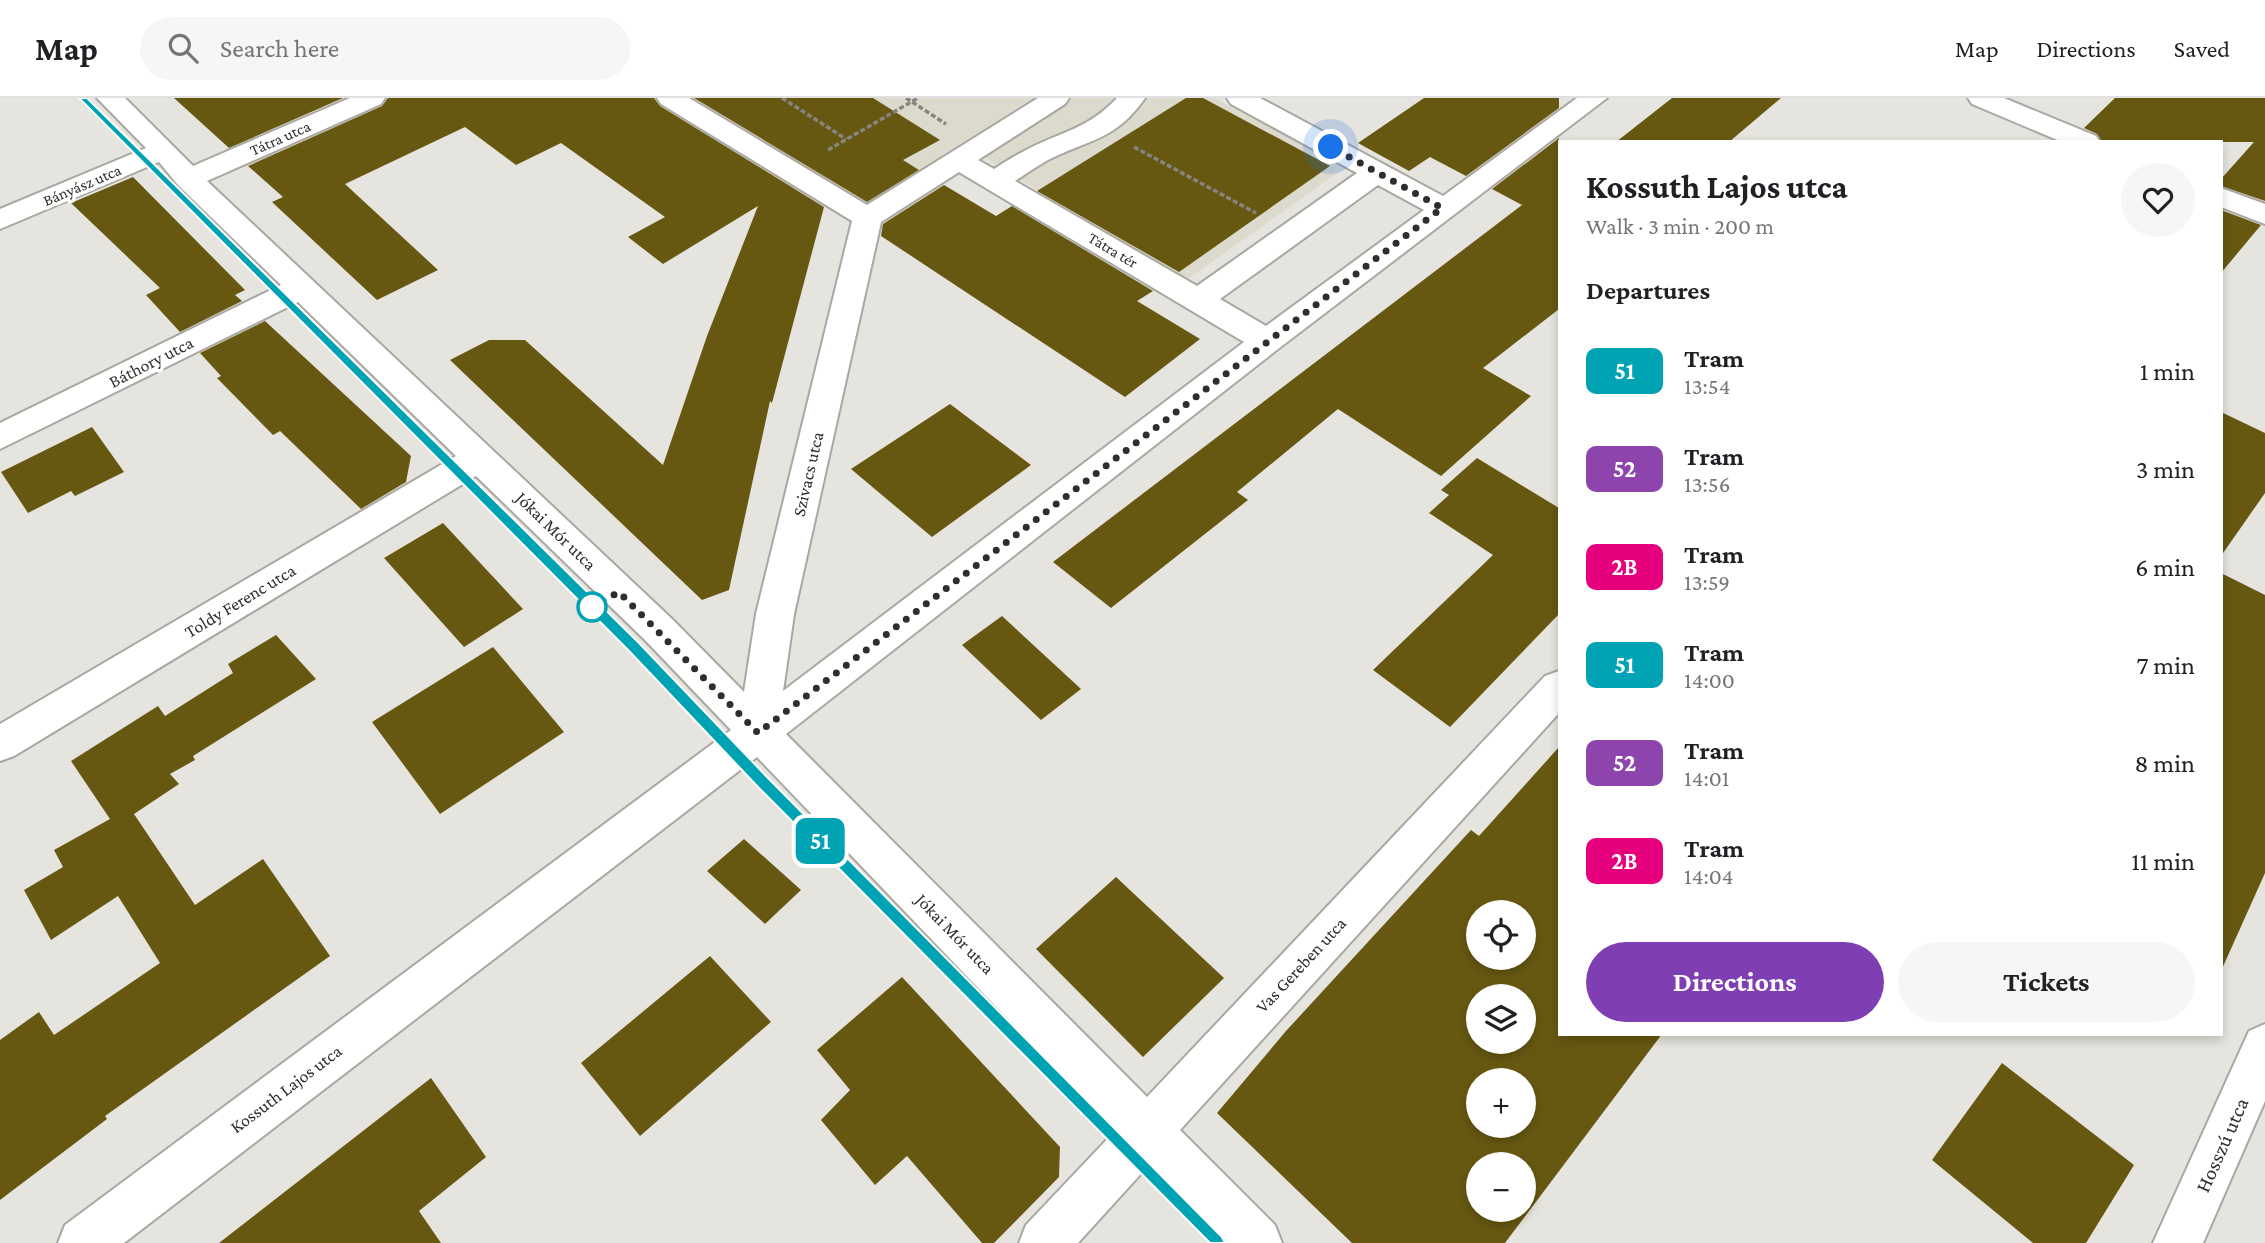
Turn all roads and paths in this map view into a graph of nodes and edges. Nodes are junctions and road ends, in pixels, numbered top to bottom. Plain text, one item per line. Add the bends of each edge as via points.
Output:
1 (110, 98) edge
2 (372, 98) edge
3 (670, 98) edge
4 (782, 98) edge
5 (906, 98) edge
6 (918, 98) edge
7 (1056, 98) edge
8 (1132, 98) edge
9 (1240, 98) edge
10 (1594, 98) edge
11 (1981, 98) edge
12 (912, 102) junction
13 (2014, 104) edge
14 (946, 124) dead end
15 (846, 139) junction
16 (2075, 140) edge
17 (1132, 145) dead end
18 (164, 150) junction
19 (959, 160) junction
20 (790, 172) junction
21 (1377, 172) junction
22 (188, 178) junction
23 (996, 180) junction
24 (2223, 198) edge
25 (1442, 208) junction
26 (1260, 215) dead end
27 (2265, 215) edge
28 (867, 218) junction
29 (0, 220) edge
30 (303, 287) junction
31 (1198, 299) junction
32 (1266, 341) junction
33 (0, 438) edge
34 (479, 458) junction
35 (1558, 688) edge
36 (758, 733) junction
37 (0, 744) edge
38 (2265, 1047) edge
39 (1147, 1133) junction
40 (83, 1243) edge
41 (1044, 1243) edge
42 (1257, 1243) edge
43 (2178, 1243) edge

1 - 18 street, Jókai Mór utca
2 - 22 street, Tátra utca
3 - 20 street
4 - 15 path
5 - 12 path
6 - 12 path
7 - 19 street
8 - 23 street via 1111,121 1087,136 1039,154
9 - 21 street
10 - 25 street, Kossuth Lajos utca
11 - 13 street
12 - 14 path
12 - 15 path
13 - 16 street
15 - 20 path
17 - 26 path
18 - 22 street, Jókai Mór utca
18 - 29 street, Bányász utca
19 - 23 street, Tátra tér
19 - 28 street
20 - 28 street
21 - 25 street
21 - 31 street
22 - 30 street, Jókai Mór utca
23 - 31 street, Tátra tér
24 - 27 street
25 - 32 street, Kossuth Lajos utca
28 - 36 street, Szivacs utca via 775,614
30 - 33 street, Báthory utca
30 - 34 street, Jókai Mór utca
31 - 32 street, Tátra tér
32 - 36 street, Kossuth Lajos utca
34 - 36 street, Jókai Mór utca via 659,630
34 - 37 street, Toldy Ferenc utca
35 - 39 street, Vas Gereben utca
36 - 39 street, Jókai Mór utca
36 - 40 street, Kossuth Lajos utca
38 - 43 street, Hosszú utca
39 - 41 street, Vas Gereben utca
39 - 42 street, Jókai Mór utca

